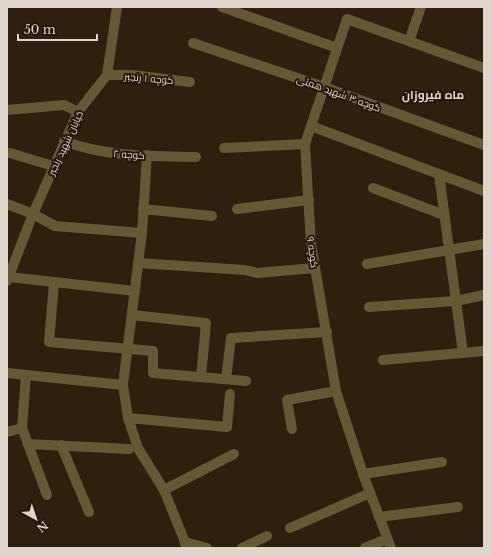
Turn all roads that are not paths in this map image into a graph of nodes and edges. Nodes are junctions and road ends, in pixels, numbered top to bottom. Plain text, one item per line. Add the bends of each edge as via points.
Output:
1 (117, 7) edge
2 (222, 7) edge
3 (421, 7) edge
4 (409, 41) junction
5 (193, 43) dead end
6 (337, 48) junction
7 (484, 68) edge
8 (107, 75) junction
9 (190, 82) dead end
10 (324, 87) junction
11 (7, 110) edge
12 (78, 112) junction
13 (311, 126) junction
14 (64, 141) junction
15 (306, 144) junction
16 (484, 145) edge
17 (224, 148) dead end
18 (10, 153) dead end
19 (148, 155) junction
20 (196, 157) dead end
21 (54, 166) junction
22 (439, 174) junction
23 (373, 188) dead end
24 (484, 191) edge
25 (309, 200) junction
26 (7, 204) edge
27 (143, 209) junction
28 (238, 209) dead end
29 (33, 214) junction
30 (444, 215) junction
31 (212, 216) dead end
32 (142, 233) junction
33 (484, 244) edge
34 (449, 250) junction
35 (138, 263) junction
36 (367, 264) dead end
37 (315, 268) junction
38 (8, 279) edge
39 (54, 283) junction
40 (135, 291) junction
41 (484, 294) edge
42 (456, 301) junction
43 (369, 307) dead end
44 (132, 315) junction
45 (327, 332) junction
46 (128, 348) junction
47 (484, 351) edge
48 (463, 353) junction
49 (383, 360) dead end
50 (7, 374) edge
51 (26, 375) junction
52 (201, 377) junction
53 (226, 380) junction
54 (246, 381) dead end
55 (123, 385) junction
56 (336, 391) junction
57 (230, 394) dead end
58 (128, 418) junction
59 (22, 428) junction
60 (8, 429) edge
61 (292, 429) dead end
62 (28, 444) junction
63 (61, 445) junction
64 (129, 449) dead end
65 (234, 454) dead end
66 (442, 462) dead end
67 (363, 474) junction
68 (164, 490) junction
69 (370, 493) junction
70 (47, 495) dead end
71 (458, 507) dead end
72 (89, 512) dead end
73 (379, 518) junction
74 (290, 528) dead end
75 (267, 536) dead end
76 (389, 543) edge
77 (186, 545) edge
78 (208, 548) edge
79 (242, 548) edge
80 (365, 548) edge

1 - 8 street, خیابان شهید رنجبر
2 - 6 street
3 - 4 street
4 - 6 street, کوچه ۹ via 347,19
4 - 7 street, کوچه ۹
5 - 10 street, کوچه ۳ شهید همتی
6 - 10 street, کوچه ۹
8 - 9 street, کوچه ۱ رنجبر via 132,75
8 - 12 street, خیابان شهید رنجبر
10 - 13 street, کوچه ۹
10 - 16 street, کوچه ۳ شهید همتی
11 - 12 street via 64,105
12 - 14 street, خیابان شهید رنجبر
13 - 15 street, کوچه ۹
13 - 22 street
14 - 19 street, کوچه ۲ via 79,147 110,153
14 - 21 street, خیابان شهید رنجبر
15 - 17 street
15 - 25 street, کوچه ۹
18 - 21 street
19 - 20 street, کوچه ۲
19 - 27 street
21 - 29 street, خیابان شهید رنجبر
22 - 24 street
22 - 30 street
23 - 30 street
25 - 28 street
25 - 37 street, کوچه ۹
26 - 29 street
27 - 31 street
27 - 32 street
29 - 32 street via 55,226
29 - 38 street, خیابان شهید رنجبر
30 - 34 street
32 - 35 street
33 - 34 street
34 - 36 street
34 - 42 street
35 - 37 street via 257,273
35 - 40 street
37 - 45 street, کوچه ۹
38 - 39 street
39 - 40 street
39 - 46 street via 48,342
40 - 44 street
41 - 42 street
42 - 43 street
42 - 48 street
44 - 46 street
44 - 52 street via 206,323
45 - 53 street via 231,338
45 - 56 street, کوچه ۹
46 - 52 street via 153,351 153,373
46 - 55 street
47 - 48 street
48 - 49 street
50 - 51 street
51 - 55 street
51 - 59 street
52 - 53 street
53 - 54 street
55 - 58 street
56 - 61 street via 287,400
56 - 67 street, کوچه ۹
57 - 58 street via 227,427
58 - 68 street via 138,448
59 - 60 street
59 - 62 street
62 - 63 street
62 - 70 street
63 - 64 street
63 - 72 street
65 - 68 street
66 - 67 street
67 - 69 street, کوچه ۹
68 - 77 street
69 - 73 street, کوچه ۹
69 - 74 street
71 - 73 street
73 - 76 street, کوچه ۹
75 - 79 street
76 - 80 street
77 - 78 street

